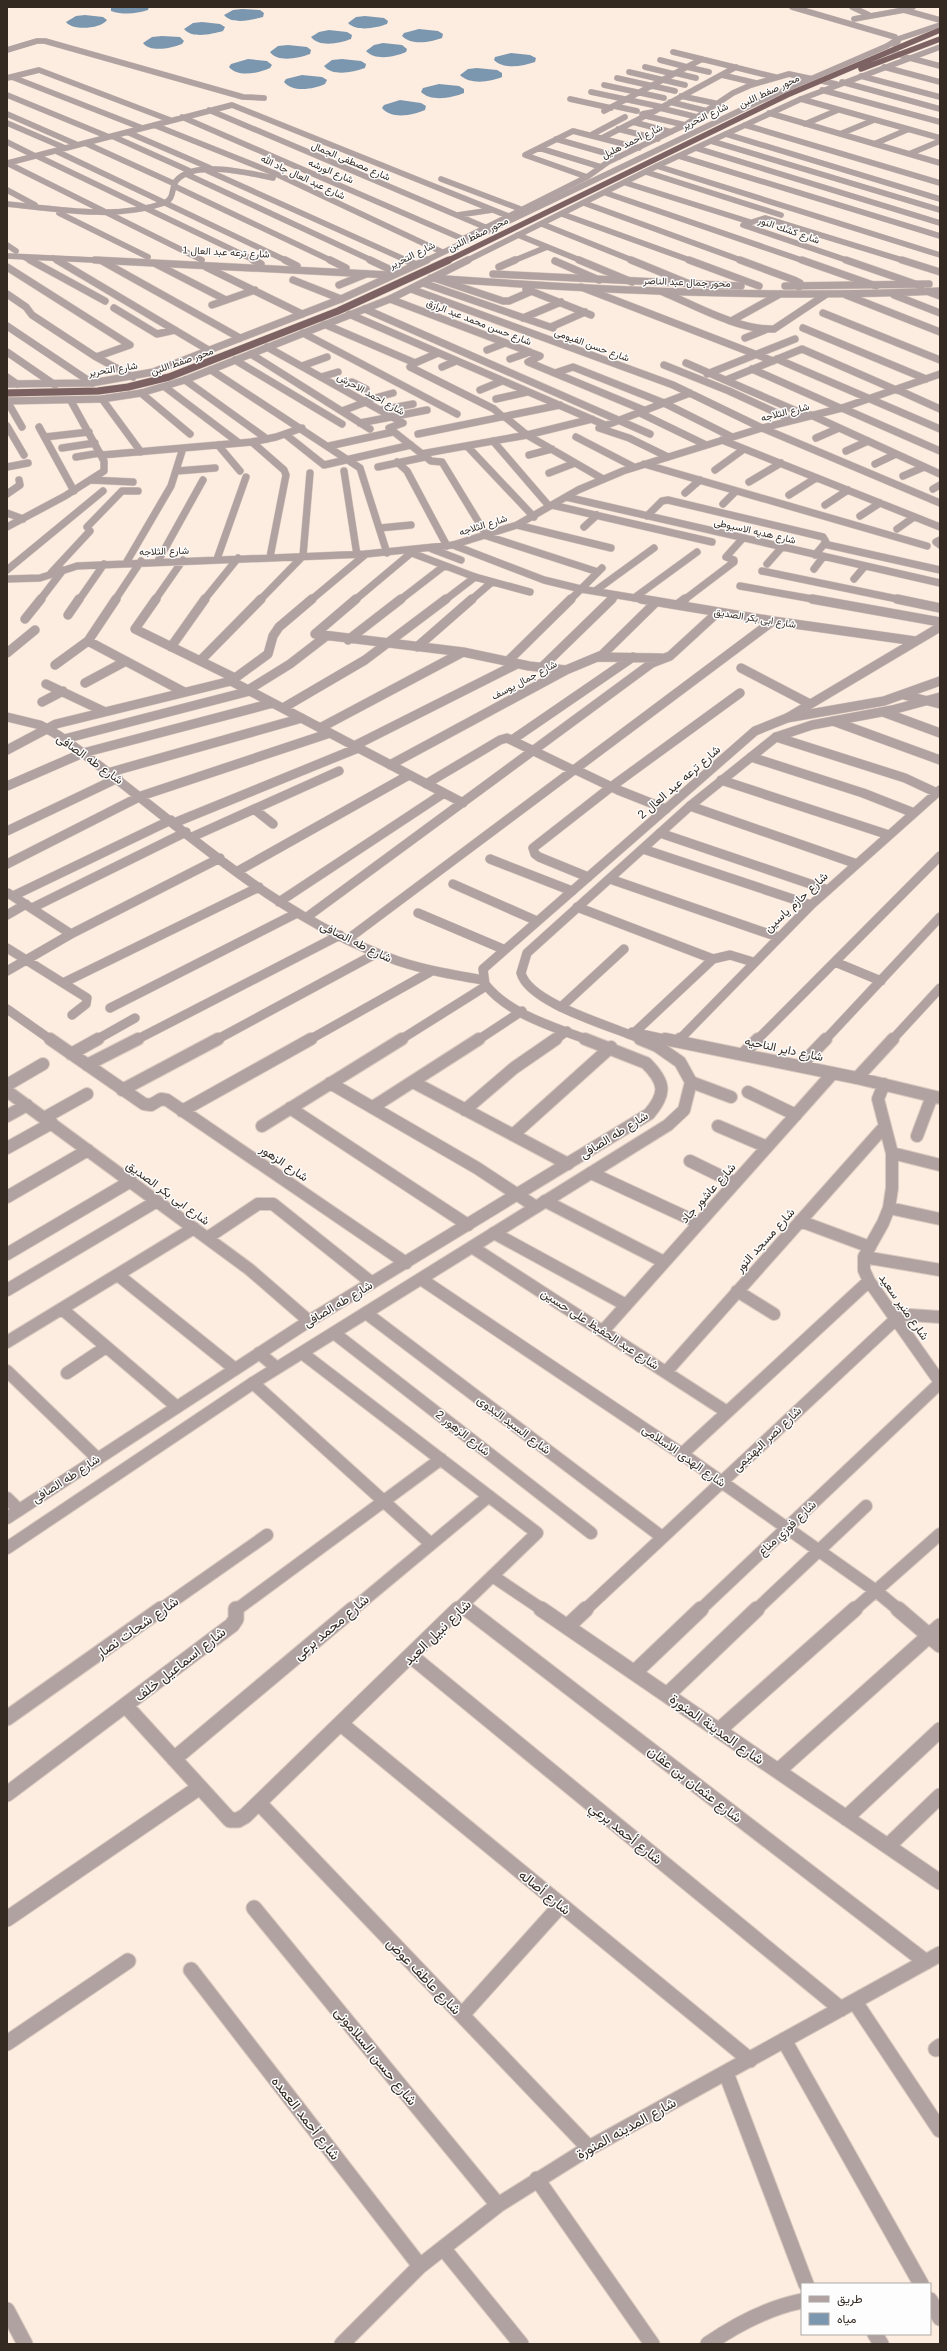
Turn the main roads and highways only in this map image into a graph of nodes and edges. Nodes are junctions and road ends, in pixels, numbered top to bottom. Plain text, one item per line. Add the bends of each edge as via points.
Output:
1 (940, 30) edge
2 (940, 39) edge
3 (7, 393) edge
4 (7, 396) edge

1 - 3 main road, محور صفط اللبن, bridge via 764,104 528,222 376,294 216,360 158,380 122,388 84,392
2 - 4 main road, محور صفط اللبن, bridge via 777,103 381,296 213,364 155,384 110,393

